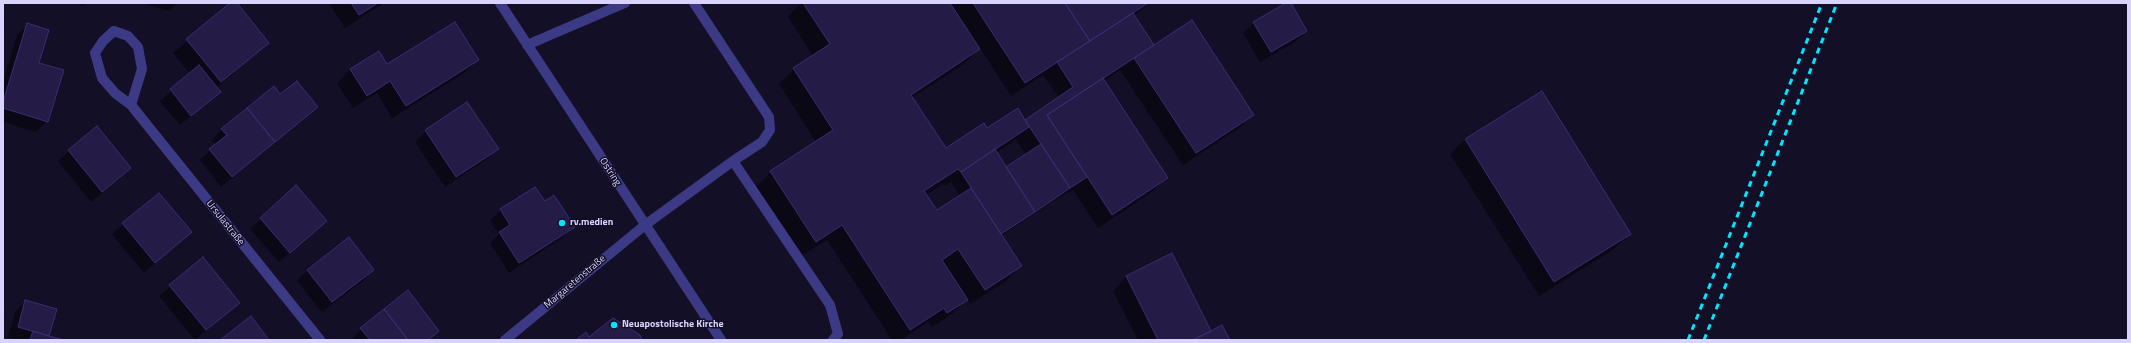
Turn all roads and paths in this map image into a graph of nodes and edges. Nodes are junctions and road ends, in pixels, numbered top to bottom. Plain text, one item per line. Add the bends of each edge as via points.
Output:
1 (500, 3) edge
2 (625, 3) edge
3 (694, 3) edge
4 (527, 45) junction
5 (131, 105) junction
6 (733, 161) junction
7 (645, 225) junction
8 (320, 340) edge
9 (505, 340) edge
10 (721, 340) edge
11 (833, 340) edge

1 - 4 street, Ostring
2 - 4 street
3 - 6 street, Margaretenstraße via 769,117 770,130 762,142
4 - 7 street, Ostring
5 - 5 street, Ursulastraße via 102,78 95,53 114,31 128,36 138,47 142,69
5 - 8 street, Ursulastraße
6 - 7 street, Margaretenstraße
6 - 11 street via 830,305 838,334
7 - 9 street, Margaretenstraße
7 - 10 street, Ostring

